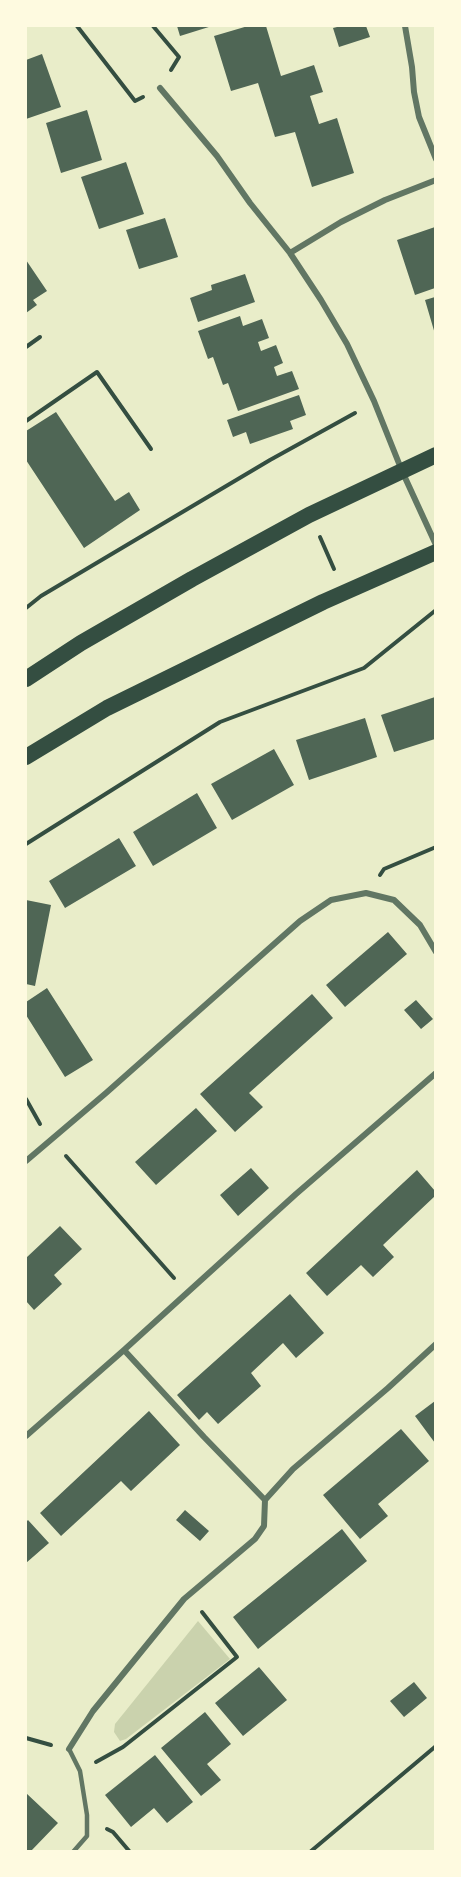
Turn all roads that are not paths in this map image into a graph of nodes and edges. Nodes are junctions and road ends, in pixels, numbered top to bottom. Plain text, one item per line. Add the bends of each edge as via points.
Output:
1 (405, 26) edge
2 (160, 88) road end
3 (435, 159) edge
4 (435, 180) edge
5 (290, 253) junction
6 (435, 455) edge
7 (402, 471) junction
8 (435, 545) edge
9 (435, 552) edge
10 (26, 680) edge
11 (26, 757) edge
12 (435, 951) edge
13 (435, 1072) edge
14 (26, 1161) edge
15 (435, 1344) edge
16 (124, 1350) junction
17 (26, 1436) edge
18 (265, 1500) junction
19 (69, 1749) joint
20 (73, 1851) edge

1 - 3 street via 414,92
2 - 5 street
4 - 5 street via 341,222
5 - 7 street via 347,344
6 - 7 highway
7 - 8 street
7 - 10 highway via 302,518 192,579
9 - 11 highway via 313,606 107,708
12 - 14 street via 420,925 394,900 366,893 331,900 300,921
13 - 16 street
15 - 18 street via 293,1469
16 - 17 street
16 - 18 street
18 - 19 street via 264,1526 255,1539 184,1599 93,1711
19 - 20 lane via 80,1771 87,1815 87,1836

